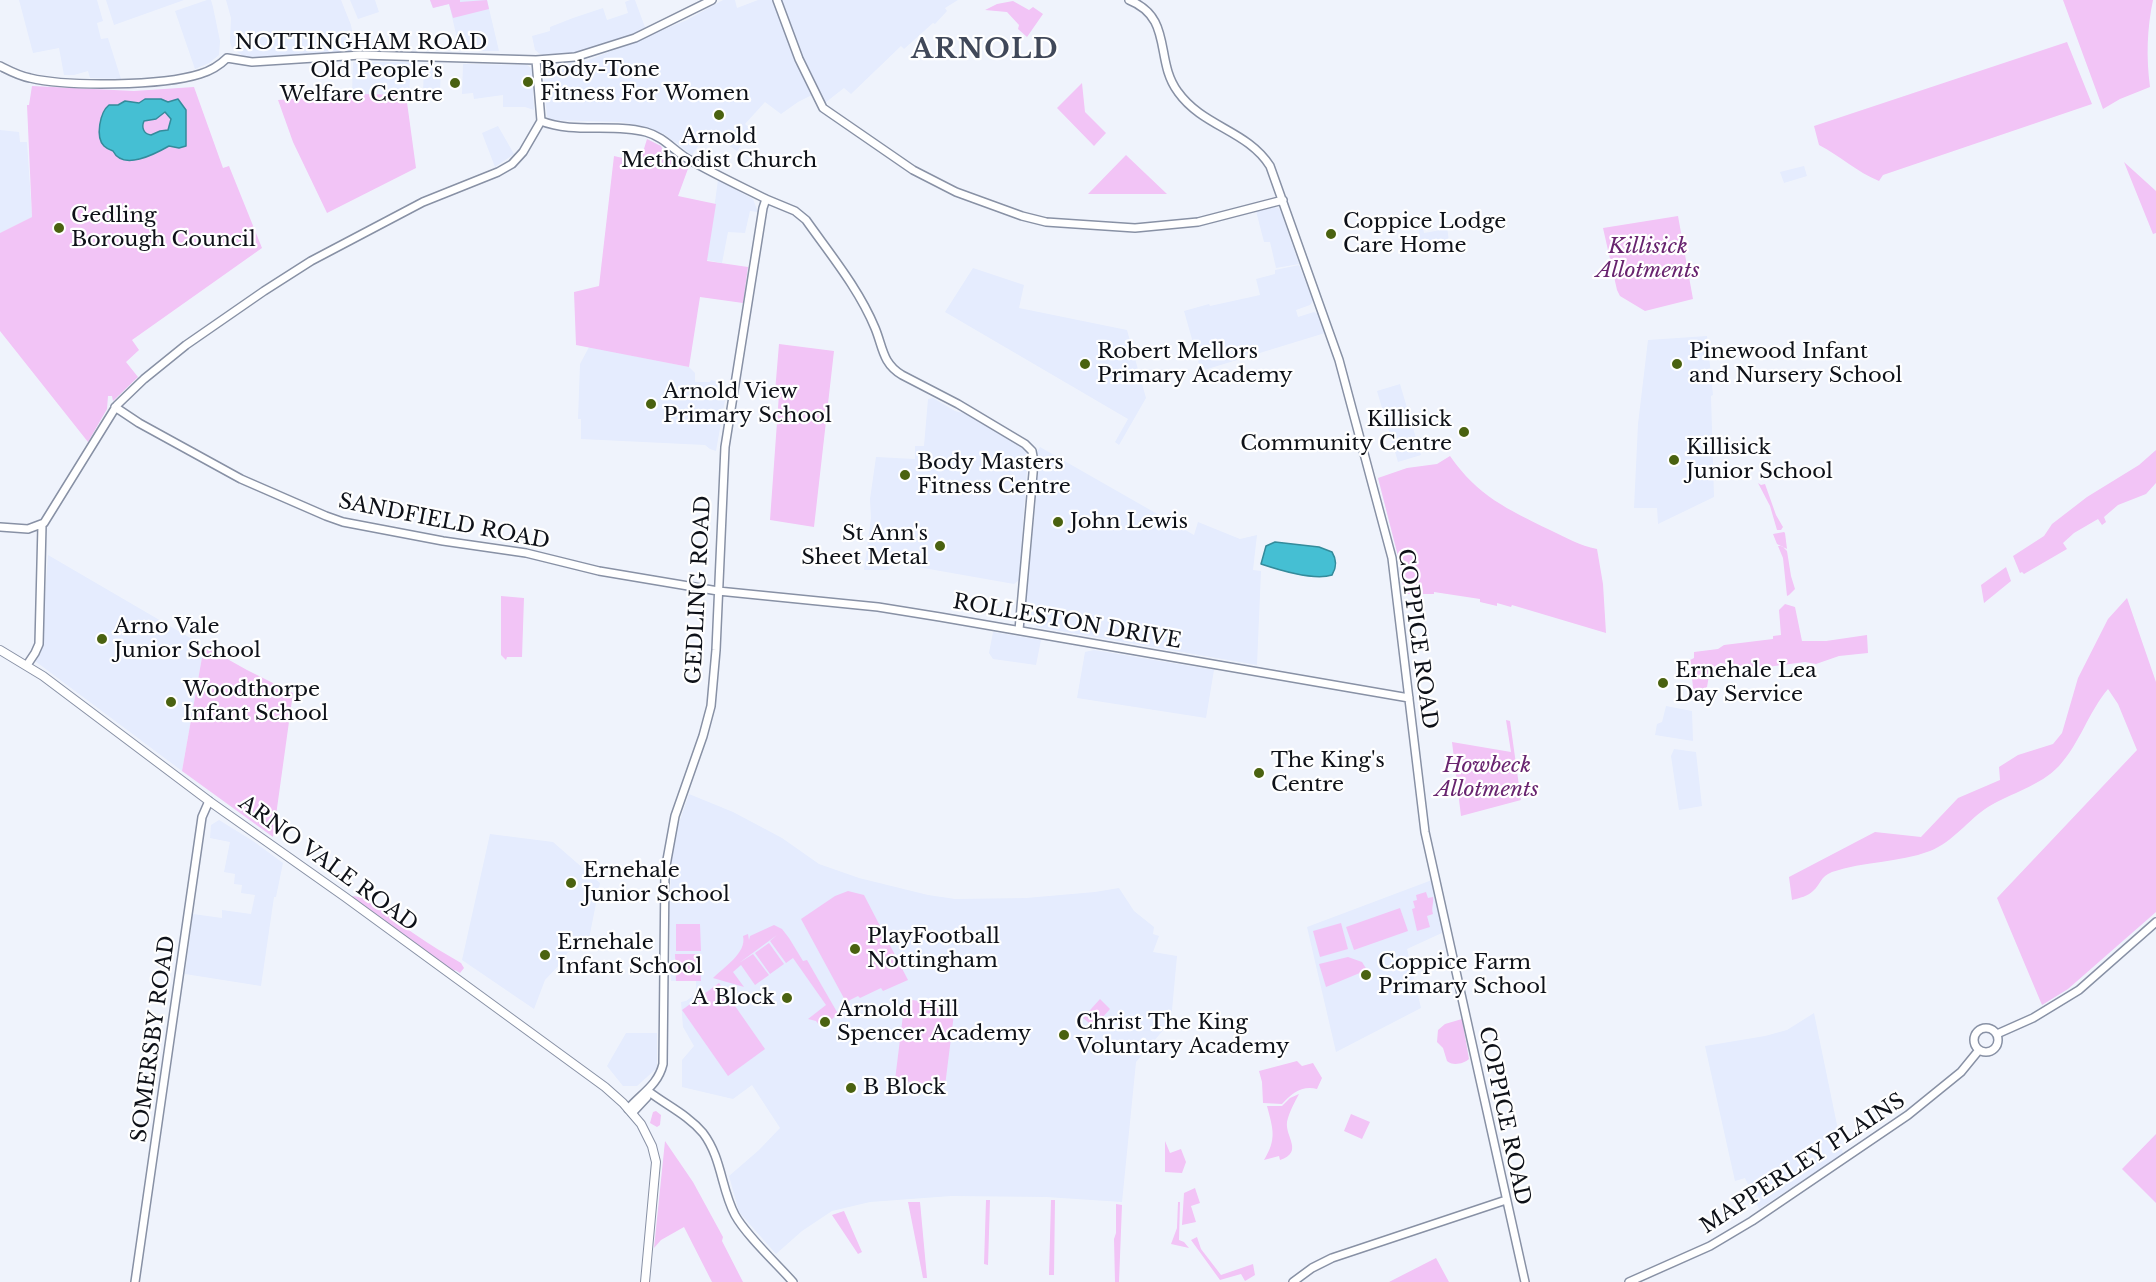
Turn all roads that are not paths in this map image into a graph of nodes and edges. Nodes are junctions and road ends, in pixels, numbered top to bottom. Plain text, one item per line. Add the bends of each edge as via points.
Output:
1 (712, 0) edge
2 (777, 0) edge
3 (1129, 0) edge
4 (536, 60) junction
5 (0, 66) edge
6 (541, 121) junction
7 (766, 199) junction
8 (1283, 200) junction
9 (115, 408) junction
10 (42, 525) junction
11 (0, 527) edge
12 (718, 591) junction
13 (1019, 630) junction
14 (0, 650) edge
15 (27, 665) junction
16 (1409, 698) junction
17 (209, 801) junction
18 (2156, 922) edge
19 (1997, 1034) junction
20 (1979, 1050) junction
21 (648, 1091) junction
22 (630, 1111) junction
23 (1506, 1200) junction
24 (135, 1282) edge
25 (645, 1282) edge
26 (793, 1282) edge
27 (1293, 1282) edge
28 (1525, 1282) edge
29 (1629, 1282) edge

1 - 4 street, NOTTINGHAM ROAD via 635,38 584,55
2 - 8 street via 823,108 868,141 956,192 1034,219 1081,226 1160,227 1198,222
3 - 8 street, COPPICE ROAD via 1148,10 1157,23 1169,75 1178,92 1209,122 1257,149 1270,166
4 - 5 street, NOTTINGHAM ROAD via 403,55 259,62 227,58 198,75 126,83 35,79
4 - 6 street
6 - 7 street via 653,134 688,159
6 - 9 street via 524,152 505,169 403,212 286,276 186,345
7 - 12 street, GEDLING ROAD via 728,422
7 - 13 street via 806,220 863,304 890,366 1032,451
8 - 16 street, COPPICE ROAD via 1339,360 1379,507 1396,576
9 - 10 street
9 - 12 street, SANDFIELD ROAD via 241,479 343,522
10 - 11 street via 27,529
10 - 15 street via 39,644
12 - 13 street, ROLLESTON DRIVE via 878,607
12 - 21 street, GEDLING ROAD via 711,706 681,796 667,857 663,892 663,1064 660,1077
13 - 16 street, ROLLESTON DRIVE
14 - 15 main road, ARNO VALE ROAD
15 - 17 main road, ARNO VALE ROAD
16 - 23 street, COPPICE ROAD via 1430,858
17 - 22 main road, ARNO VALE ROAD via 605,1087
17 - 24 street, SOMERSBY ROAD via 202,817
18 - 19 street via 2058,1005
19 - 20 street via 1994,1049
19 - 20 street via 1989,1028 1979,1030 1974,1040
20 - 29 street, MAPPERLEY PLAINS via 1961,1072 1917,1108 1752,1221 1710,1246
21 - 22 street, GEDLING ROAD
21 - 26 street via 690,1120 707,1139 718,1160 735,1215
22 - 25 main road via 650,1142 656,1162
23 - 27 street via 1332,1258
23 - 28 street, COPPICE ROAD

